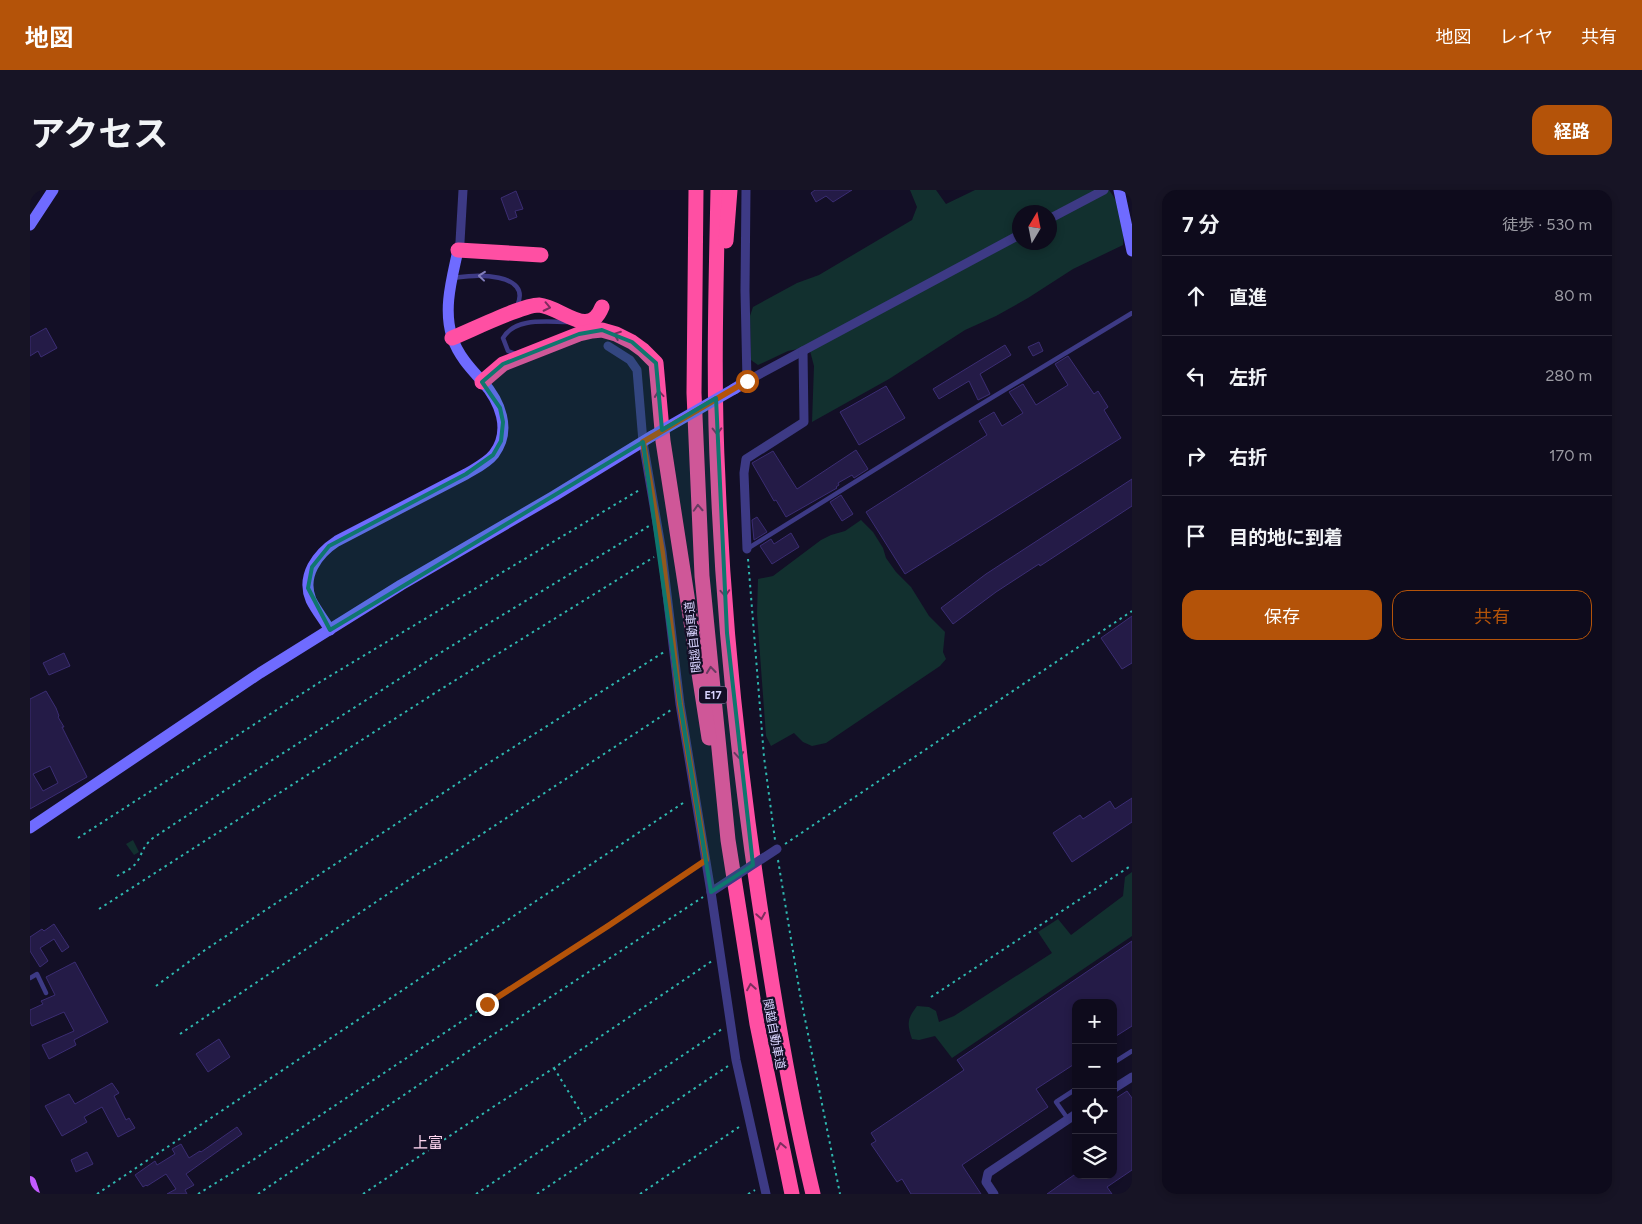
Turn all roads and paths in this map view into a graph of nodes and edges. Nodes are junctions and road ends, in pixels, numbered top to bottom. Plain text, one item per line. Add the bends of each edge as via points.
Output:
1 (54, 190) edge
2 (463, 190) edge
3 (696, 190) edge
4 (718, 190) edge
5 (730, 190) edge
6 (746, 190) edge
7 (1104, 190) edge
8 (1119, 190) edge
9 (1057, 215) edge
10 (30, 225) edge
11 (1012, 239) edge
12 (458, 250) junction
13 (1132, 251) edge
14 (541, 255) dead end
15 (453, 278) junction
16 (602, 307) dead end
17 (515, 312) junction
18 (1132, 313) edge
19 (581, 322) junction
20 (452, 338) junction
21 (608, 346) dead end
22 (803, 351) junction
23 (527, 354) junction
24 (715, 362) junction
25 (747, 381) junction
26 (482, 382) junction
27 (647, 439) junction
28 (650, 485) junction
29 (656, 523) junction
30 (747, 549) junction
31 (662, 552) junction
32 (1132, 611) edge
33 (330, 630) junction
34 (673, 646) junction
35 (680, 704) junction
36 (695, 795) junction
37 (30, 828) edge
38 (78, 838) dead end
39 (728, 840) junction
40 (777, 849) junction
41 (706, 860) junction
42 (1132, 865) edge
43 (117, 876) dead end
44 (711, 892) junction
45 (99, 909) dead end
46 (720, 956) junction
47 (30, 978) edge
48 (156, 986) dead end
49 (46, 993) dead end
50 (931, 997) dead end
51 (731, 1024) junction
52 (180, 1034) dead end
53 (1132, 1051) edge
54 (736, 1060) junction
55 (1117, 1060) edge
56 (554, 1068) junction
57 (1132, 1077) edge
58 (1117, 1086) edge
59 (1072, 1092) edge
60 (1072, 1117) edge
61 (586, 1120) junction
62 (748, 1120) junction
63 (30, 1182) edge
64 (34, 1194) edge
65 (97, 1194) edge
66 (198, 1194) edge
67 (258, 1194) edge
68 (363, 1194) edge
69 (476, 1194) edge
70 (537, 1194) edge
71 (640, 1194) edge
72 (766, 1194) edge
73 (792, 1194) edge
74 (813, 1194) edge
75 (840, 1194) edge
76 (994, 1194) edge

1 - 10 street
2 - 12 street
39 -> 3 highway, 関越自動車道 / E17 via 702,576 697,489 694,393
4 - 24 highway, 関越自動車道 / E17
5 - 24 highway
6 - 25 street
7 - 9 street
8 - 13 street
11 - 22 street
12 - 14 highway
12 - 15 street
17 -> 15 lane via 520,291 507,280 478,275
15 - 20 street via 448,306
16 - 19 highway via 599,315 591,321
17 -> 19 highway via 529,306 548,306
17 - 20 highway
18 - 30 lane
19 - 23 lane via 532,322 513,326 503,338 505,346 516,354
20 - 26 street
21 - 27 street via 630,360 637,370
22 - 25 street
22 - 30 street via 804,422 746,459
23 - 26 highway via 503,364
39 -> 23 highway via 702,699 663,441 656,363 632,342 602,330 579,334
24 -> 74 highway, 関越自動車道 / E17 via 718,488 740,767 777,1014
25 - 27 street, bridge
26 - 33 street via 500,408 503,422 501,441 493,455 466,474 337,541 312,567 308,588
27 - 28 street
27 - 33 street
28 - 29 street
28 - 38 path via 320,682
29 - 31 street
29 - 43 path via 440,653 244,778 153,838 144,845 131,868
30 - 40 path via 764,757
31 - 34 street
31 - 45 path via 446,686
32 - 40 path
33 - 37 street via 260,673
34 - 35 street
34 - 48 path via 471,775 205,950
35 - 36 street
35 - 52 path via 416,875
36 - 41 street
36 - 65 path
73 -> 39 highway, 関越自動車道 / E17 via 756,1024
40 - 44 street, bridge
40 - 75 path via 800,994
41 - 44 street
41 - 66 path
42 - 50 path
44 - 46 street
44 - 67 path
46 - 51 street
46 - 56 path
47 - 49 lane via 37,974
51 - 54 street
51 - 61 path
53 - 55 lane
54 - 62 street
54 - 70 path
56 - 61 path
56 - 68 path
57 - 58 street
59 - 60 lane via 1056,1102
60 - 76 street via 988,1173 986,1182
61 - 69 path
62 - 71 path
62 - 72 street
63 - 64 main road

